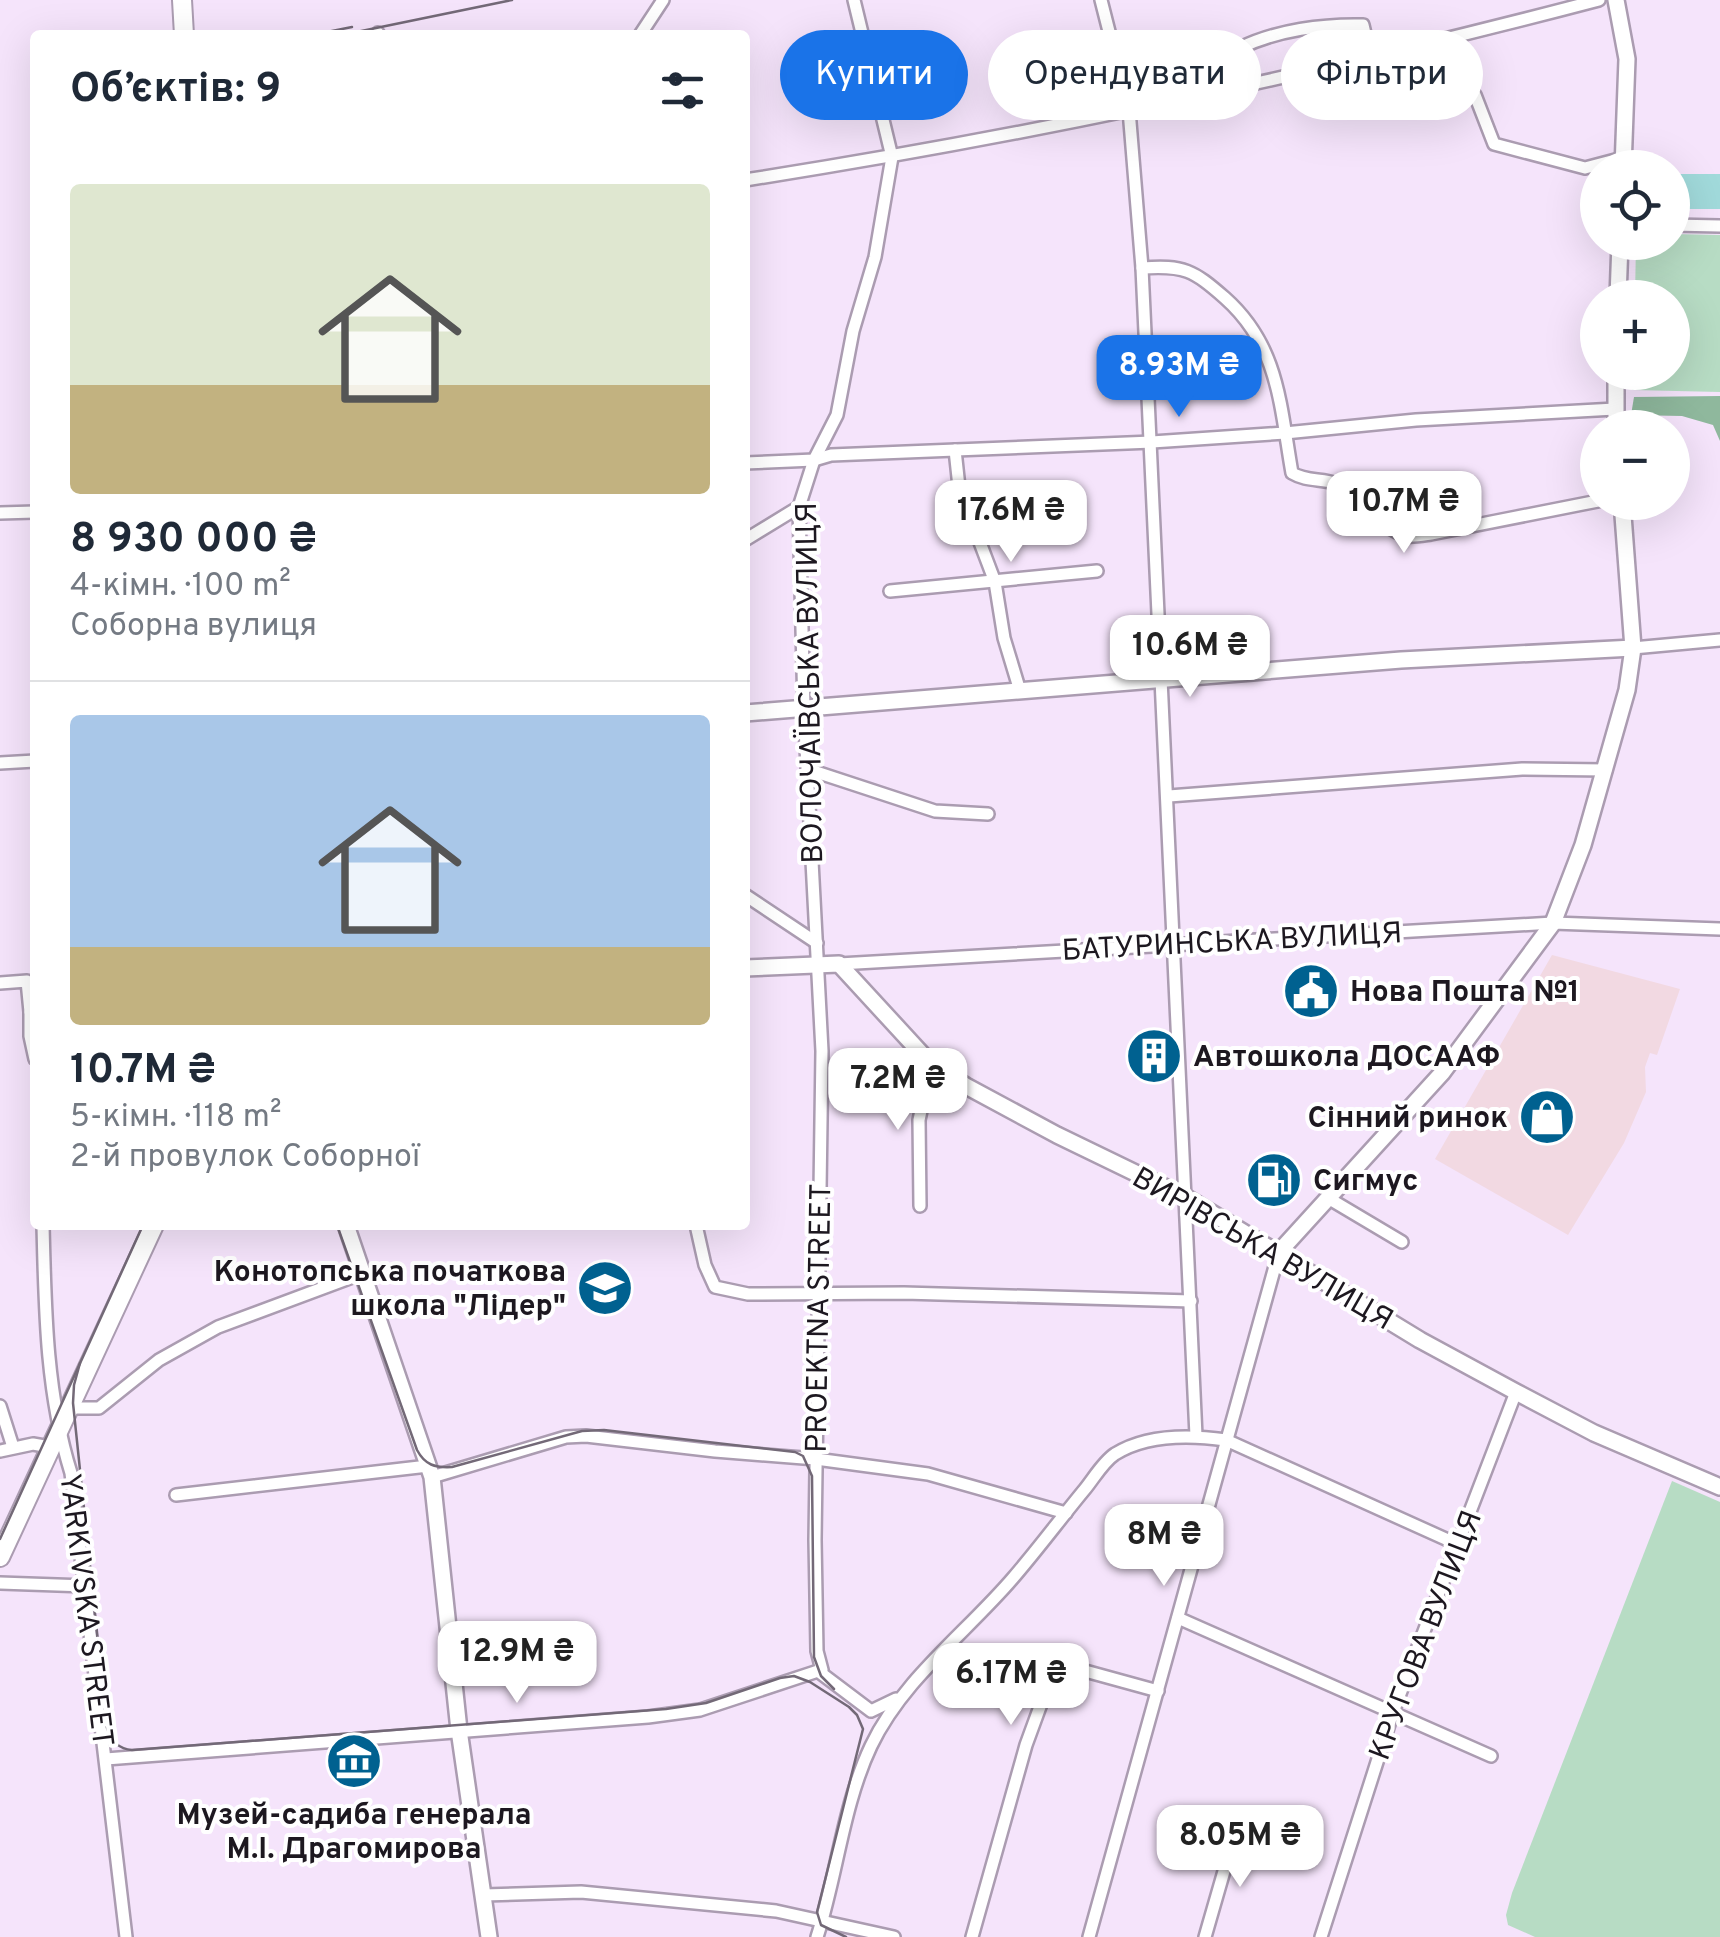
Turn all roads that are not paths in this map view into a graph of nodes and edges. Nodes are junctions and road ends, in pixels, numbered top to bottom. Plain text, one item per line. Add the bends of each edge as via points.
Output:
1 (182, 0) edge
2 (663, 0) edge
3 (854, 0) edge
4 (1100, 0) edge
5 (1599, 0) edge
6 (1616, 0) edge
7 (184, 30) edge
8 (643, 30) edge
9 (1108, 30) edge
10 (1306, 30) edge
11 (1365, 30) edge
12 (1483, 30) edge
13 (1483, 117) edge
14 (1077, 120) edge
15 (1130, 120) edge
16 (1624, 150) edge
17 (892, 156) junction
18 (1580, 166) edge
19 (750, 179) edge
20 (1690, 225) edge
21 (1720, 226) edge
22 (1142, 268) junction
23 (1615, 390) edge
24 (1614, 409) joint
25 (1285, 434) junction
26 (1152, 442) junction
27 (955, 450) junction
28 (814, 460) junction
29 (750, 463) edge
30 (1580, 505) edge
31 (800, 506) junction
32 (30, 512) edge
33 (0, 513) edge
34 (1623, 520) edge
35 (750, 537) edge
36 (1096, 571) dead end
37 (995, 582) junction
38 (890, 591) dead end
39 (1720, 640) edge
40 (1633, 648) junction
41 (1161, 680) junction
42 (1020, 691) junction
43 (804, 709) junction
44 (750, 714) edge
45 (30, 761) edge
46 (0, 763) edge
47 (807, 769) junction
48 (1606, 770) junction
49 (1168, 796) junction
50 (988, 814) dead end
51 (750, 898) edge
52 (1554, 923) junction
53 (1720, 929) edge
54 (817, 943) junction
55 (1173, 944) junction
56 (817, 964) junction
57 (839, 964) junction
58 (750, 968) edge
59 (30, 981) edge
60 (0, 983) edge
61 (931, 1064) junction
62 (1187, 1198) junction
63 (1328, 1198) junction
64 (920, 1206) dead end
65 (43, 1230) edge
66 (152, 1230) edge
67 (348, 1230) edge
68 (698, 1230) edge
69 (1402, 1242) dead end
70 (1278, 1252) junction
71 (363, 1273) junction
72 (818, 1293) junction
73 (1191, 1301) junction
74 (1516, 1392) junction
75 (0, 1406) edge
76 (68, 1408) junction
77 (1196, 1436) junction
78 (54, 1439) junction
79 (1226, 1440) junction
80 (6, 1449) edge
81 (816, 1459) junction
82 (430, 1472) junction
83 (1720, 1487) edge
84 (176, 1495) dead end
85 (1066, 1512) junction
86 (1459, 1545) junction
87 (0, 1557) edge
88 (0, 1583) edge
89 (86, 1586) junction
90 (1178, 1618) junction
91 (822, 1670) junction
92 (914, 1683) junction
93 (1158, 1692) junction
94 (871, 1711) junction
95 (1392, 1712) junction
96 (459, 1730) junction
97 (880, 1731) junction
98 (1491, 1756) dead end
99 (106, 1758) junction
100 (1235, 1832) dead end
101 (484, 1896) junction
102 (822, 1920) junction
103 (126, 1937) edge
104 (488, 1937) edge
105 (816, 1937) edge
106 (894, 1937) edge
107 (972, 1937) edge
108 (1090, 1937) edge
109 (1205, 1937) edge
110 (1320, 1937) edge

1 - 7 main road
2 - 8 street
3 - 17 street, ВОЛОЧАЇВСЬКА ВУЛИЦЯ
4 - 9 street
5 - 12 street
6 - 16 main road via 1627,59
10 - 11 street via 1338,24
13 - 18 street via 1494,144
14 - 17 street
15 - 22 street
17 - 19 street
17 - 28 street, ВОЛОЧАЇВСЬКА ВУЛИЦЯ via 876,257 837,415
20 - 21 street
22 - 25 street via 1174,266 1202,278 1236,307 1260,337 1276,378
22 - 26 street
23 - 24 main road
24 - 25 street
25 - 26 street
25 - 30 street via 1292,472 1303,480 1336,483 1407,536
26 - 27 street
26 - 41 street
27 - 28 street
27 - 37 street via 959,486
28 - 29 street
28 - 31 street, ВОЛОЧАЇВСЬКА ВУЛИЦЯ
31 - 35 street
31 - 43 street, ВОЛОЧАЇВСЬКА ВУЛИЦЯ
32 - 33 street
34 - 40 main road
36 - 37 street
37 - 38 street
37 - 42 street
39 - 40 street
40 - 41 main road
40 - 48 main road
41 - 42 main road
41 - 49 street
42 - 43 main road
43 - 44 main road
43 - 47 street, ВОЛОЧАЇВСЬКА ВУЛИЦЯ
45 - 46 street
47 - 50 street via 936,811
47 - 54 street, ВОЛОЧАЇВСЬКА ВУЛИЦЯ
48 - 49 street via 1522,769
48 - 52 main road
49 - 55 street
51 - 54 street
52 - 53 street, БАТУРИНСЬКА ВУЛИЦЯ
52 - 55 street, БАТУРИНСЬКА ВУЛИЦЯ
52 - 63 main road via 1442,1072
54 - 56 street, ВОЛОЧАЇВСЬКА ВУЛИЦЯ
55 - 57 street, БАТУРИНСЬКА ВУЛИЦЯ
55 - 62 street
56 - 57 main road, БАТУРИНСЬКА ВУЛИЦЯ
56 - 58 main road, БАТУРИНСЬКА ВУЛИЦЯ
56 - 72 street, PROEKTNA STREET
57 - 61 main road, ВИРІВСЬКА ВУЛИЦЯ
59 - 60 street
61 - 62 main road, ВИРІВСЬКА ВУЛИЦЯ
61 - 64 street via 919,1120
62 - 70 main road, ВИРІВСЬКА ВУЛИЦЯ
62 - 73 street
63 - 69 street
63 - 70 main road
65 - 78 street, YARKIVSKA STREET
66 - 76 main road
67 - 71 main road
68 - 72 street via 715,1287 748,1294
70 - 74 main road, ВИРІВСЬКА ВУЛИЦЯ
70 - 79 street
71 - 76 street via 218,1327 159,1360 99,1408
71 - 82 main road
72 - 73 street
72 - 81 street, PROEKTNA STREET
73 - 77 street
74 - 83 main road, ВИРІВСЬКА ВУЛИЦЯ
74 - 86 street, КРУГОВА ВУЛИЦЯ
75 - 80 street
76 - 78 main road
77 - 79 street
77 - 85 street via 1136,1444 1112,1456
78 - 80 street
78 - 87 main road
78 - 89 street, YARKIVSKA STREET via 71,1473
79 - 86 street
79 - 90 street
81 - 82 street via 576,1436
81 - 85 street via 928,1474
81 - 91 street, PROEKTNA STREET
82 - 84 street
82 - 96 main road
85 - 92 street
86 - 95 street, КРУГОВА ВУЛИЦЯ
88 - 89 street
89 - 99 street, YARKIVSKA STREET
90 - 93 street
90 - 95 street
91 - 94 street
91 - 96 street via 700,1710
92 - 94 street
92 - 97 street
93 - 107 street via 1056,1663
93 - 108 street
94 - 97 street
95 - 98 street
95 - 110 street, КРУГОВА ВУЛИЦЯ
96 - 99 street
96 - 101 main road
97 - 102 street
99 - 103 street, YARKIVSKA STREET
100 - 109 street
101 - 102 street via 581,1892
101 - 104 main road
102 - 105 street
102 - 106 street

